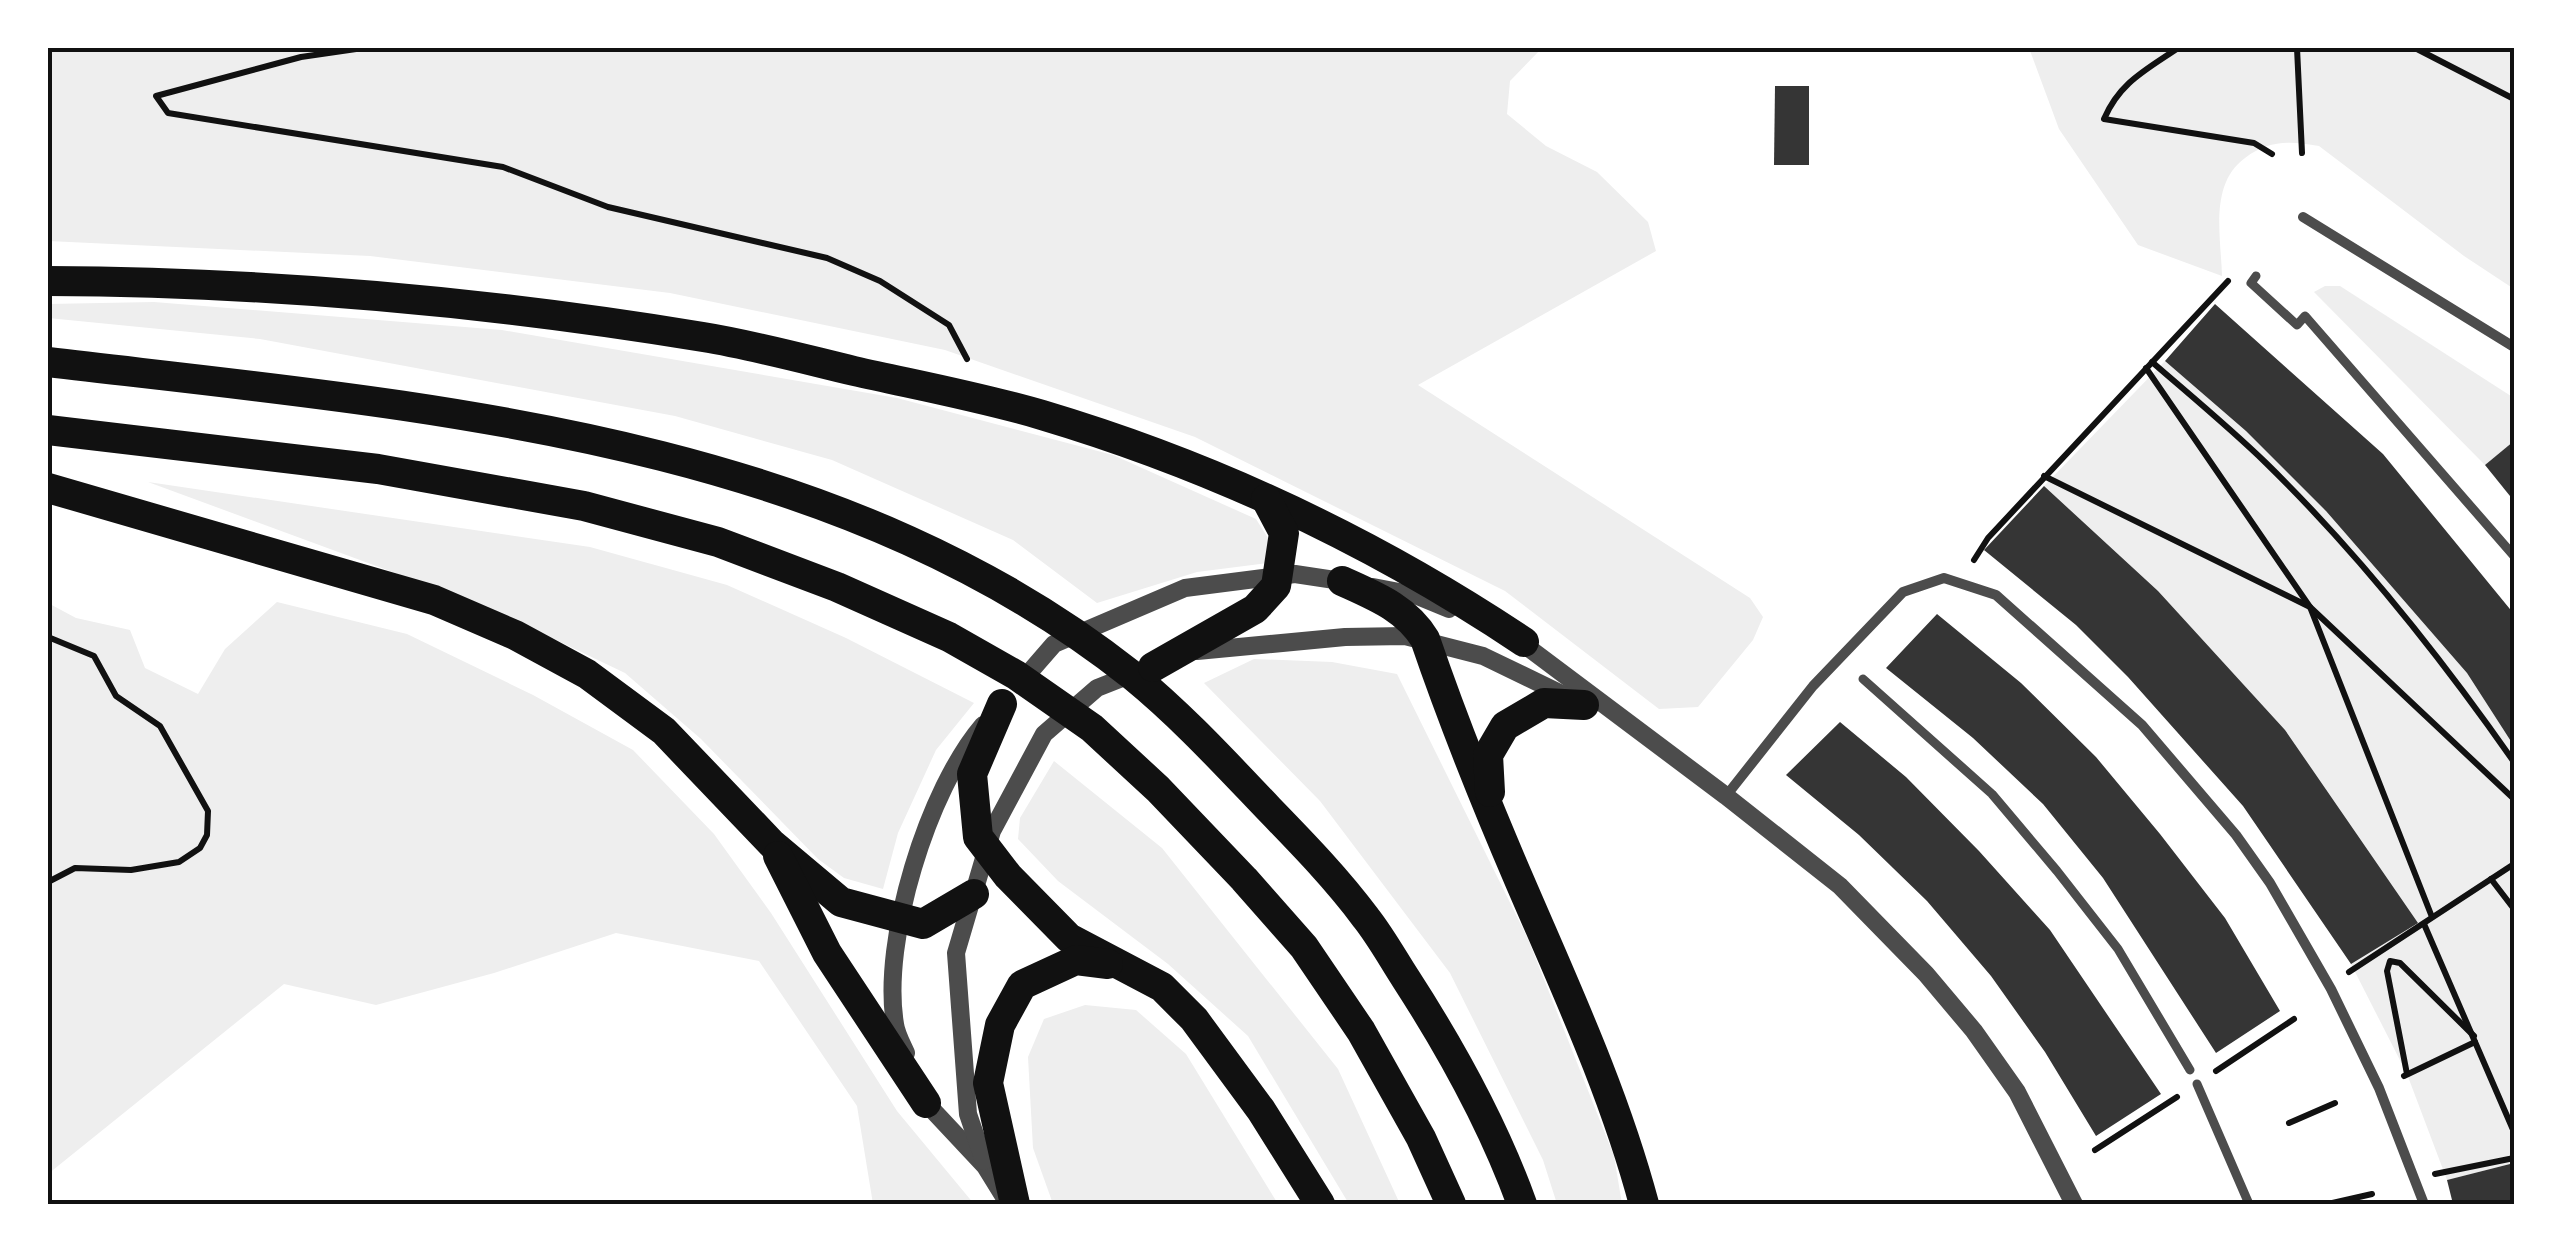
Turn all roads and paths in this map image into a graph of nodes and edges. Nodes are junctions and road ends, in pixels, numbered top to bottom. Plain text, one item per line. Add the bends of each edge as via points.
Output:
1 (363, 48) edge
2 (567, 48) edge
3 (584, 48) edge
4 (2178, 48) edge
5 (2297, 48) edge
6 (2415, 48) edge
7 (2514, 99) edge
8 (2302, 153) dead end
9 (2272, 154) dead end
10 (2303, 217) dead end
11 (2256, 276) dead end
12 (2229, 279) dead end
13 (48, 280) edge
14 (2514, 347) edge
15 (48, 362) edge
16 (2149, 365) junction
17 (975, 399) junction
18 (48, 430) edge
19 (2044, 476) junction
20 (48, 488) edge
21 (1266, 499) junction
22 (2514, 556) edge
23 (1974, 560) dead end
24 (1278, 575) junction
25 (1342, 581) junction
26 (2310, 607) junction
27 (48, 637) edge
28 (1425, 640) junction
29 (1524, 642) junction
30 (1152, 667) junction
31 (1863, 678) dead end
32 (1002, 704) junction
33 (1584, 704) junction
34 (1616, 713) junction
35 (2514, 762) edge
36 (1726, 796) junction
37 (2514, 798) edge
38 (1492, 810) junction
39 (772, 844) junction
40 (988, 850) junction
41 (2514, 864) edge
42 (2492, 878) junction
43 (48, 882) edge
44 (974, 894) junction
45 (2514, 909) edge
46 (2432, 917) junction
47 (902, 921) junction
48 (2424, 924) junction
49 (1118, 965) junction
50 (2348, 973) dead end
51 (2474, 1039) junction
52 (2190, 1070) dead end
53 (2197, 1084) dead end
54 (926, 1102) junction
55 (2335, 1103) dead end
56 (2289, 1124) dead end
57 (2514, 1132) edge
58 (2514, 1158) edge
59 (985, 1166) junction
60 (2434, 1175) dead end
61 (2372, 1194) dead end
62 (1012, 1204) edge
63 (1320, 1204) edge
64 (1450, 1204) edge
65 (1522, 1204) edge
66 (1644, 1204) edge
67 (2074, 1204) edge
68 (2248, 1204) edge
69 (2328, 1204) edge
70 (2424, 1204) edge

1 - 17 path via 301,57 156,96 168,113 503,167 608,208 827,258 880,281 949,325 967,358
2 - 3 path
4 - 9 path via 2124,85 2104,119 2254,143
5 - 8 path
6 - 7 path
10 - 14 street
11 - 22 street via 2250,283 2297,325 2304,316
12 - 16 path
13 - 17 highway via 341,291 515,309 707,337
15 - 65 highway via 337,396 685,460 913,543 1055,622 1194,730 1368,920 1459,1065
16 - 19 path
16 - 26 path
16 - 35 path via 2266,463 2367,571 2457,679
17 - 21 highway via 1173,458
18 - 64 highway via 378,469 584,506 718,542 949,636 1092,728 1304,947 1361,1031
19 - 23 path
19 - 26 path
20 - 39 highway via 434,600 515,635 586,674 664,731
21 - 24 highway via 1284,533
21 - 29 highway via 1447,591
24 - 25 street
24 - 30 highway via 1255,609
24 - 32 street via 1185,588 1054,644
25 - 28 highway via 1413,620
25 - 29 street via 1415,594
26 - 37 path
26 - 46 path
27 - 43 path via 94,656 116,696 160,726 208,812 200,848 180,862 131,870 76,868
28 - 30 street via 1345,637 1203,648
28 - 33 street via 1484,656
28 - 38 highway
29 - 34 street
30 - 40 street via 1097,688 1044,734
31 - 52 street via 1992,794 2057,871 2118,949
32 - 40 highway via 972,774 978,837
32 - 47 street via 972,739 930,814
33 - 34 street
33 - 38 highway via 1544,703 1505,726 1488,755
34 - 36 street
36 - 67 street via 1840,886 1926,974 2017,1092
36 - 70 street via 1813,686 1903,592 1944,578 1996,595 2142,725 2270,883 2379,1088
38 - 66 highway via 1580,1016
39 - 47 highway via 842,902
39 - 54 highway via 827,953
40 - 44 street
40 - 49 highway via 1069,938
41 - 42 path
42 - 45 path
42 - 46 path
44 - 47 highway via 923,924
44 - 59 street via 956,953 968,1114
46 - 48 path
47 - 54 street via 894,960 895,1025
48 - 50 path
48 - 51 path
49 - 62 highway via 1076,960 1022,984 1000,1025 988,1083
49 - 63 highway via 1162,986 1194,1019
51 - 51 path via 2400,962 2390,961 2408,1074
51 - 57 path
53 - 68 street
54 - 59 street
55 - 56 path
58 - 60 path
59 - 62 street
61 - 69 path

